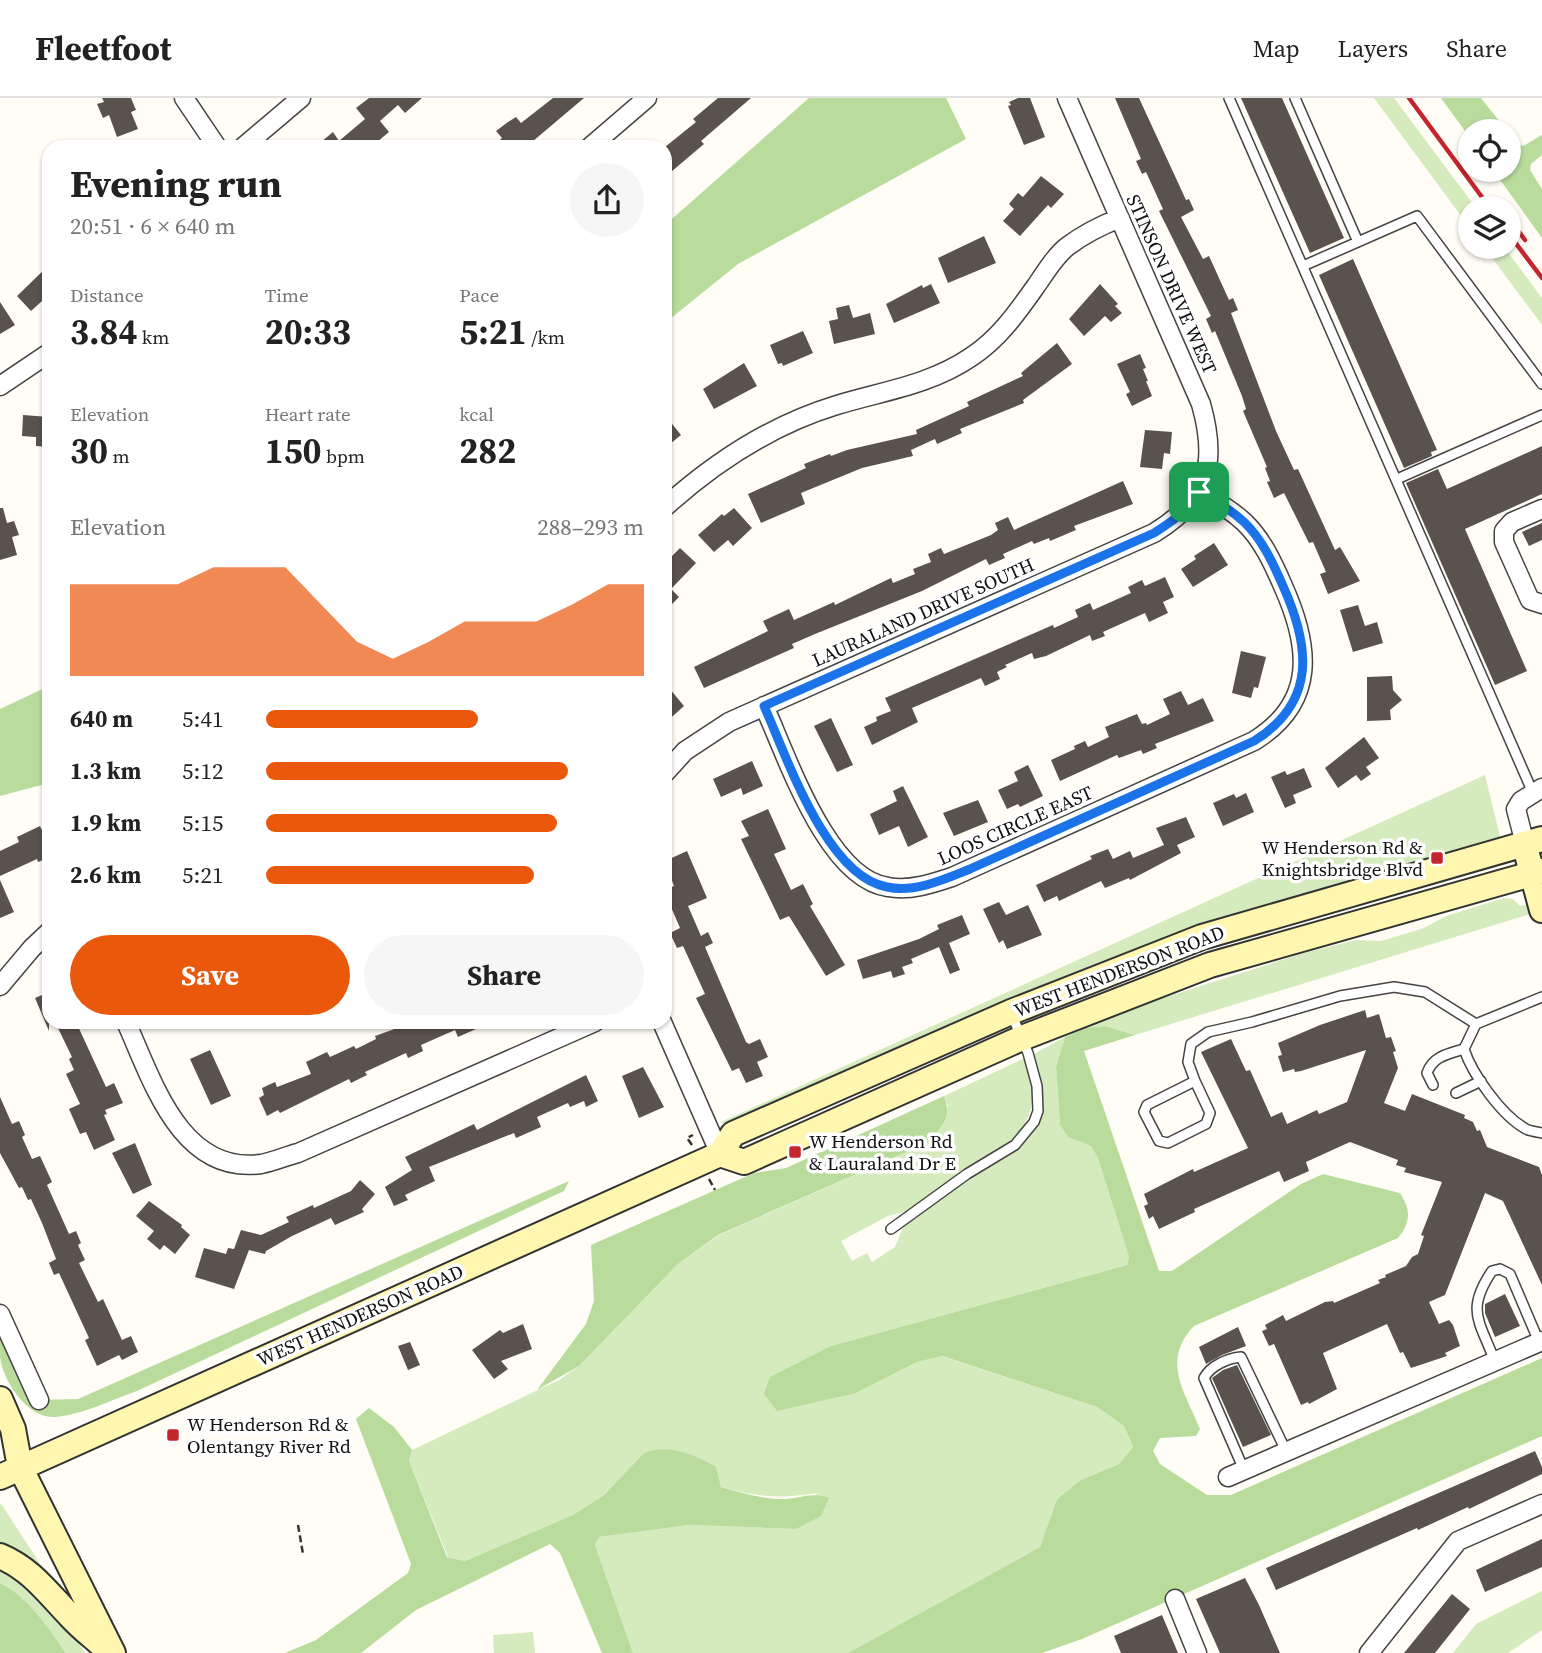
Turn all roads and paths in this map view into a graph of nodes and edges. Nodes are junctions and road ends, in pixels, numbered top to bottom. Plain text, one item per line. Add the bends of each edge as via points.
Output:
1 (184, 98) edge
2 (301, 98) edge
3 (647, 98) edge
4 (1068, 98) edge
5 (1229, 98) edge
6 (1294, 98) edge
7 (212, 140) edge
8 (251, 140) edge
9 (598, 140) edge
10 (1120, 218) junction
11 (1358, 242) junction
12 (1303, 266) junction
13 (42, 358) edge
14 (1542, 384) edge
15 (0, 386) edge
16 (1542, 415) edge
17 (1397, 479) junction
18 (1199, 492) junction
19 (672, 501) edge
20 (1542, 509) edge
21 (1542, 604) edge
22 (764, 706) junction
23 (672, 765) edge
24 (1537, 790) edge
25 (1533, 842) edge
26 (1537, 873) edge
27 (1542, 910) edge
28 (42, 939) edge
29 (0, 986) edge
30 (1542, 997) edge
31 (1011, 1012) junction
32 (1476, 1024) junction
33 (129, 1029) edge
34 (579, 1029) edge
35 (665, 1029) edge
36 (1022, 1038) junction
37 (1464, 1049) junction
38 (1195, 1080) junction
39 (1481, 1081) junction
40 (1433, 1085) dead end
41 (1455, 1093) dead end
42 (1542, 1133) edge
43 (720, 1154) junction
44 (891, 1229) dead end
45 (0, 1314) edge
46 (1541, 1342) edge
47 (1495, 1362) junction
48 (0, 1399) edge
49 (39, 1400) dead end
50 (1286, 1451) junction
51 (7, 1466) edge
52 (1236, 1473) joint
53 (1542, 1504) edge
54 (298, 1525) dead end
55 (303, 1554) dead end
56 (0, 1556) edge
57 (1175, 1599) dead end
58 (112, 1653) edge
59 (1197, 1653) edge
60 (1369, 1653) edge

1 - 7 street
2 - 8 street
3 - 9 street
4 - 10 street, STINSON DRIVE WEST
5 - 12 lane
6 - 11 lane
10 - 18 street, STINSON DRIVE WEST via 1201,404 1209,447
10 - 19 street via 1068,246 993,341 971,357 922,383 828,408 762,435 701,475
11 - 12 lane
11 - 14 lane via 1417,216
12 - 17 lane
13 - 15 street
16 - 17 lane
17 - 24 lane
18 - 22 street, LAURALAND DRIVE SOUTH via 1176,520 1154,533
18 - 22 street, LOOS CIRCLE EAST via 1245,523 1263,546 1300,627 1305,656 1296,698 1271,731 1254,741 952,877 907,888 887,887 854,871 826,838
20 - 21 street via 1512,522 1504,531 1504,542 1530,600
22 - 23 street, LAURALAND DRIVE SOUTH via 706,735
24 - 25 street via 1516,809
25 - 26 main road
25 - 31 main road, WEST HENDERSON ROAD via 1202,937
26 - 27 main road
26 - 36 main road, WEST HENDERSON ROAD via 1210,965
28 - 29 street
30 - 32 lane
31 - 36 lane
31 - 43 main road, WEST HENDERSON ROAD via 733,1134
32 - 37 lane
32 - 38 lane via 1425,992 1394,988 1340,996 1208,1032 1191,1044 1188,1062
33 - 34 street via 172,1119 185,1136 225,1160 262,1164 298,1153
35 - 43 street
36 - 43 main road, WEST HENDERSON ROAD via 744,1162
36 - 44 lane via 1037,1086 1038,1111 1028,1132
37 - 39 lane
37 - 40 lane via 1430,1064 1427,1073
38 - 38 lane via 1210,1113 1206,1124 1168,1143 1159,1141 1144,1112 1147,1105
39 - 41 lane
39 - 42 lane via 1526,1129
43 - 51 main road, WEST HENDERSON ROAD
45 - 49 street
46 - 47 street
46 - 47 lane via 1510,1274 1492,1271 1476,1301 1476,1312
47 - 50 street
48 - 51 main road via 13,1429
50 - 52 street
50 - 52 lane via 1241,1357 1208,1370 1204,1378
51 - 58 main road
53 - 60 street via 1458,1541
54 - 55 path
56 - 58 main road via 43,1584 79,1625
57 - 59 street

